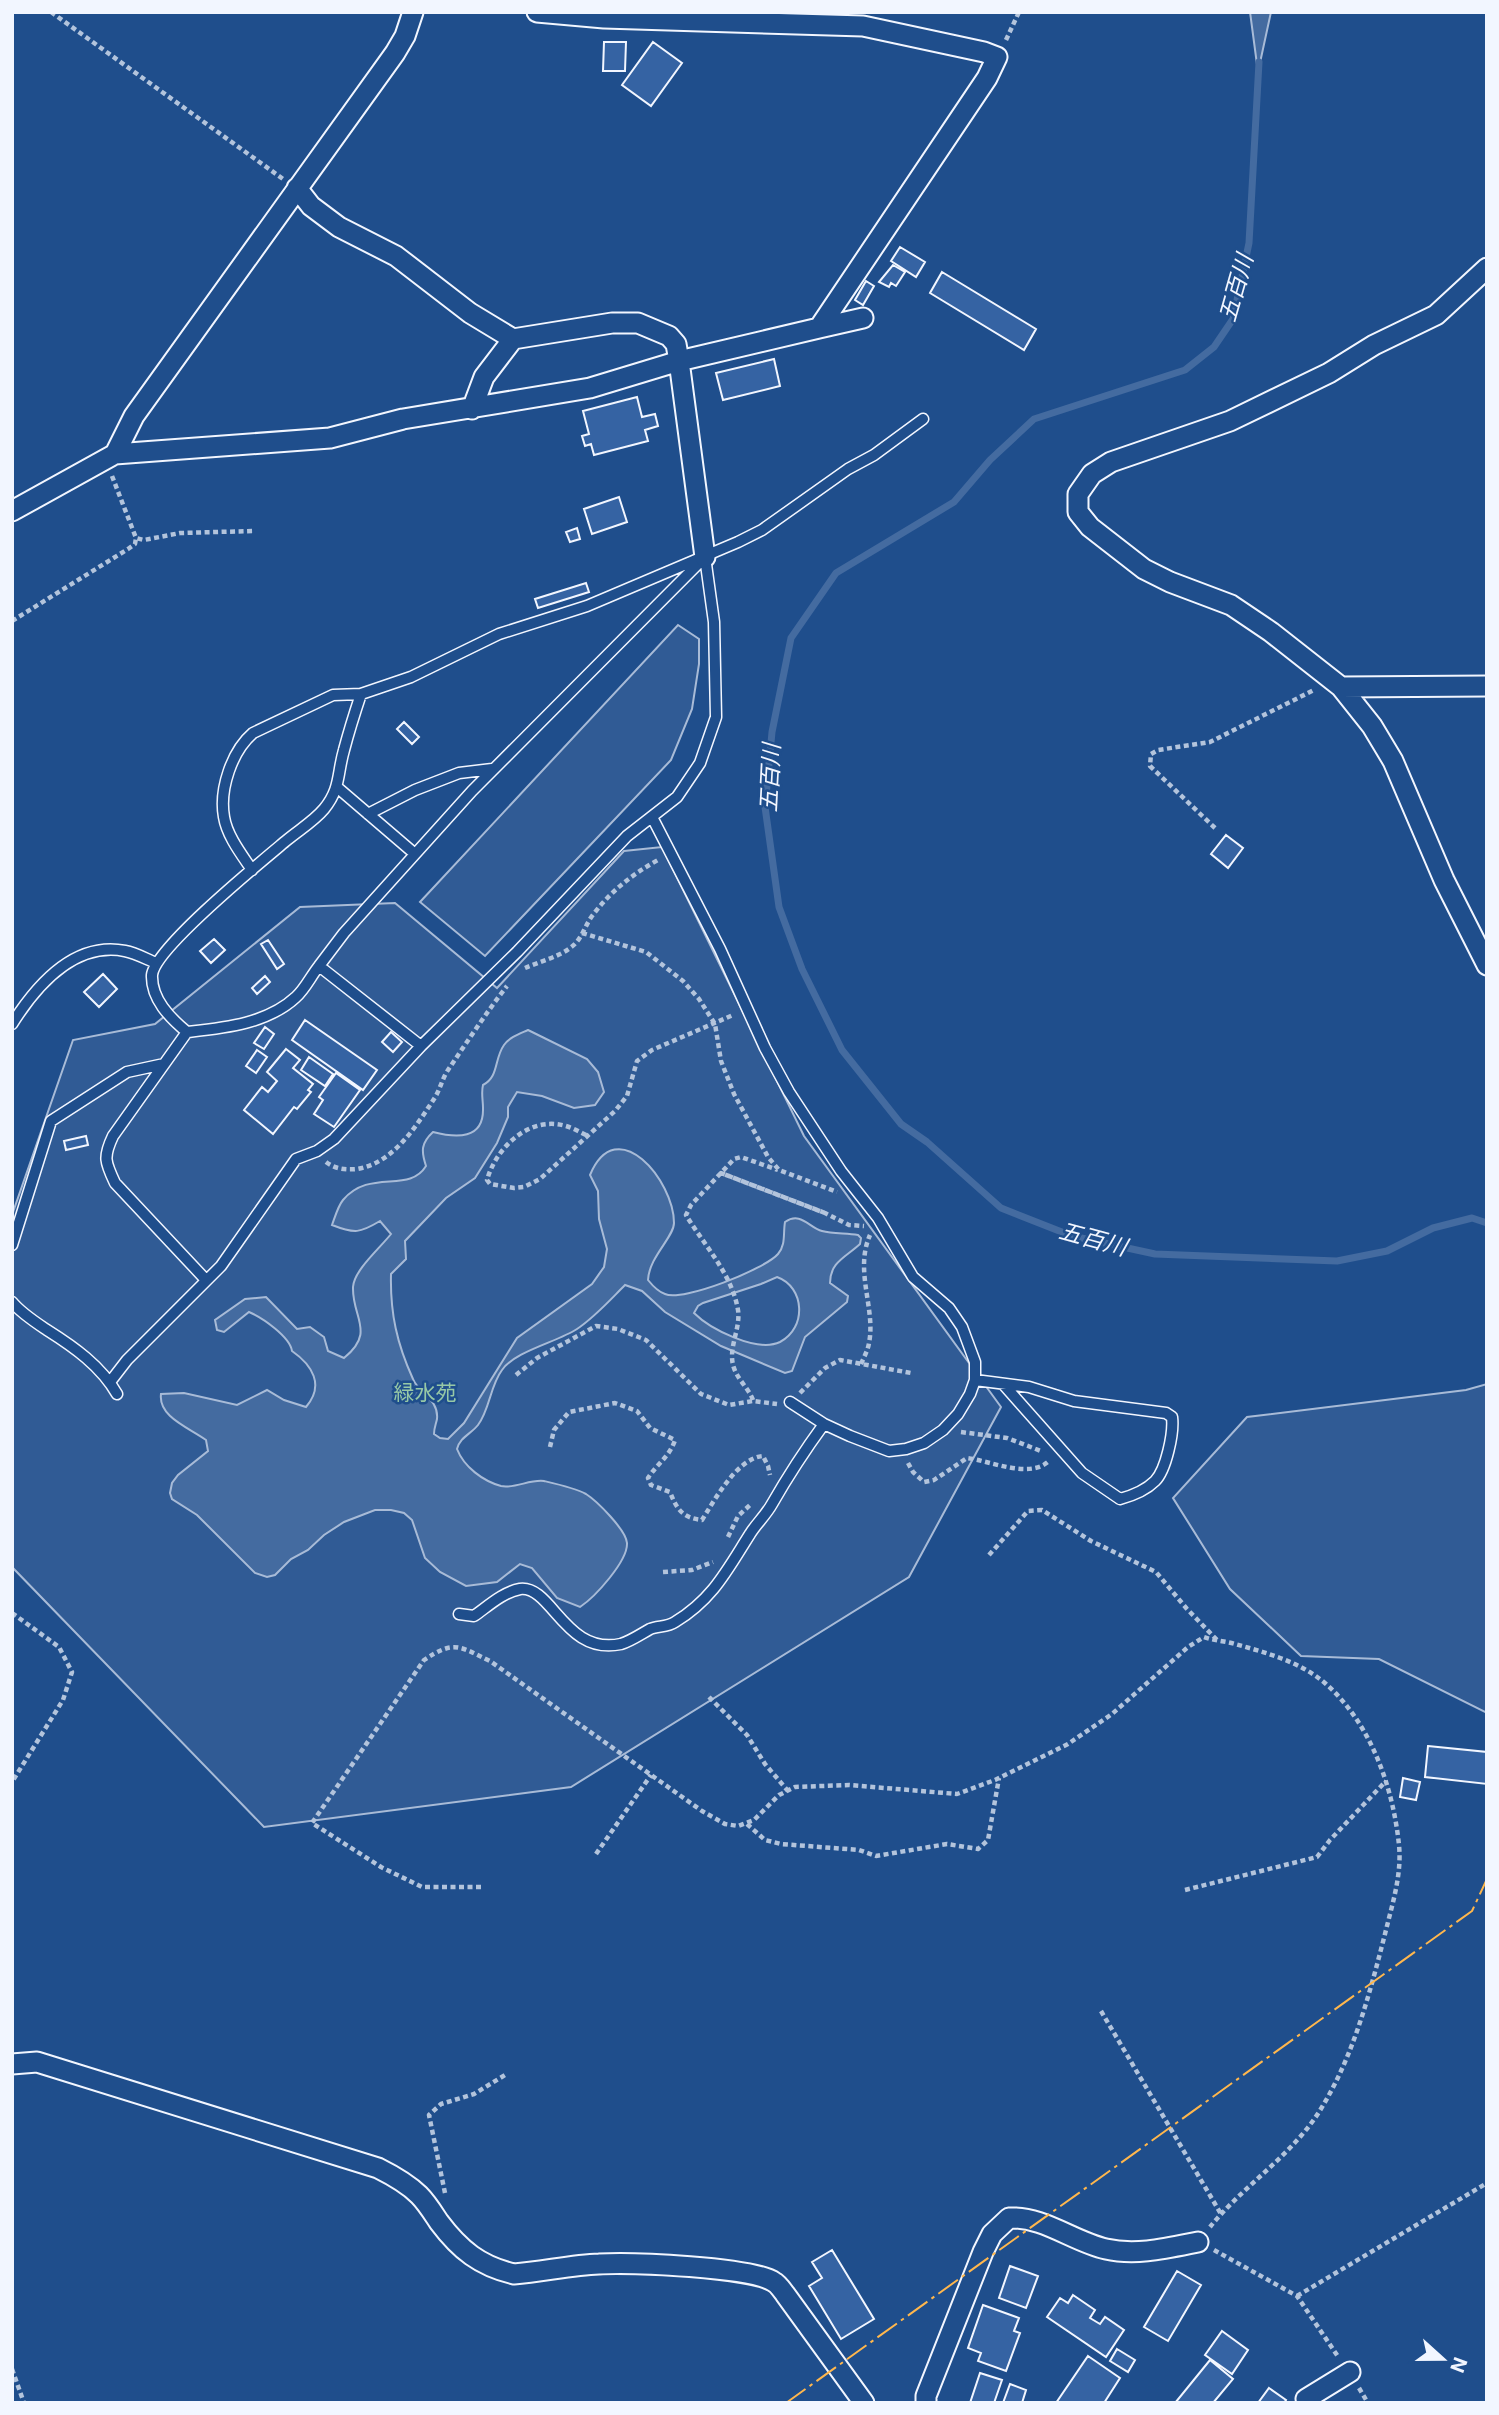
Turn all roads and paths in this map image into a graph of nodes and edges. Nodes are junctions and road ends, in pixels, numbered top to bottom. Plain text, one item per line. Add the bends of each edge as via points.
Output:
1 (51, 12) edge
2 (413, 12) edge
3 (537, 12) edge
4 (1019, 12) edge
5 (604, 15) edge
6 (997, 57) junction
7 (297, 188) junction
8 (1487, 268) edge
9 (863, 318) dead end
10 (819, 328) junction
11 (513, 339) junction
12 (679, 361) junction
13 (472, 409) junction
14 (923, 419) dead end
15 (110, 457) junction
16 (12, 511) edge
17 (253, 531) dead end
18 (136, 538) junction
19 (705, 557) junction
20 (12, 621) edge
21 (1487, 686) edge
22 (1341, 687) junction
23 (361, 694) junction
24 (492, 769) junction
25 (338, 788) junction
26 (368, 814) junction
27 (652, 817) junction
28 (1215, 828) dead end
29 (671, 853) junction
30 (415, 854) junction
31 (252, 870) junction
32 (582, 933) junction
33 (156, 963) junction
34 (1487, 965) edge
35 (319, 966) junction
36 (516, 975) dead end
37 (510, 982) dead end
38 (746, 1008) junction
39 (12, 1024) edge
40 (715, 1024) junction
41 (187, 1032) junction
42 (421, 1046) junction
43 (164, 1064) junction
44 (586, 1135) junction
45 (317, 1151) junction
46 (779, 1170) junction
47 (721, 1173) junction
48 (865, 1201) junction
49 (878, 1218) junction
50 (12, 1245) edge
51 (206, 1280) junction
52 (12, 1302) edge
53 (861, 1364) junction
54 (911, 1373) dead end
55 (516, 1375) dead end
56 (975, 1380) junction
57 (110, 1382) junction
58 (1003, 1384) junction
59 (117, 1394) dead end
60 (753, 1401) junction
61 (790, 1402) junction
62 (824, 1424) junction
63 (943, 1430) junction
64 (550, 1447) dead end
65 (901, 1450) junction
66 (1058, 1452) junction
67 (771, 1479) dead end
68 (754, 1501) dead end
69 (723, 1548) dead end
70 (989, 1555) dead end
71 (717, 1560) dead end
72 (663, 1572) dead end
73 (12, 1613) edge
74 (459, 1614) dead end
75 (1218, 1641) junction
76 (709, 1697) dead end
77 (652, 1776) junction
78 (999, 1778) junction
79 (1385, 1781) junction
80 (12, 1782) edge
81 (788, 1791) junction
82 (747, 1823) junction
83 (596, 1854) dead end
84 (481, 1887) dead end
85 (1185, 1890) dead end
86 (1101, 2011) dead end
87 (12, 2064) edge
88 (505, 2075) dead end
89 (1487, 2183) edge
90 (445, 2196) dead end
91 (1221, 2214) junction
92 (1198, 2242) junction
93 (1297, 2297) junction
94 (12, 2370) edge
95 (1350, 2372) junction
96 (1306, 2399) dead end
97 (24, 2403) edge
98 (864, 2403) edge
99 (926, 2403) edge
100 (1368, 2403) edge

1 - 7 path
2 - 7 street via 395,53
3 - 5 street
4 - 6 path
5 - 6 street via 863,26
6 - 10 street
7 - 11 street via 311,206 339,227 396,256 478,319
7 - 15 street via 134,416
8 - 22 street via 1436,315 1230,421 1111,462 1092,474 1078,494 1077,512 1090,527 1144,569 1231,605
9 - 10 street
10 - 12 street
11 - 12 street via 638,323 668,336 676,344
11 - 13 street via 484,377
12 - 13 street via 590,388
12 - 19 street
13 - 15 street via 403,419 330,438
14 - 19 lane via 762,530
15 - 16 street
15 - 18 path
17 - 18 path
18 - 20 path via 128,549
19 - 23 lane via 587,606 499,634 411,677
19 - 24 lane
19 - 27 lane via 714,622 716,717 700,763 677,797
21 - 22 street
22 - 28 path via 1325,685 1210,742 1151,754 1150,766
22 - 34 street via 1393,761
23 - 25 lane via 344,748
23 - 31 lane via 333,695 245,740 227,778 224,818
24 - 26 lane via 459,773
24 - 30 lane
25 - 26 lane
25 - 31 lane via 323,811
26 - 30 lane
27 - 29 lane
27 - 42 lane via 627,836
29 - 32 path via 634,873 605,899
29 - 38 lane
30 - 35 lane
31 - 33 lane
32 - 36 path via 571,948
32 - 40 path via 646,952 683,981
33 - 39 lane via 122,950 103,950 66,962
33 - 41 lane via 152,975 156,995
35 - 41 lane via 297,996 258,1020
35 - 42 lane
37 - 45 path via 445,1074 435,1097 391,1154 367,1167 340,1169
38 - 40 path
38 - 48 lane via 789,1092
40 - 44 path via 637,1061 624,1101
40 - 46 path via 721,1061 734,1094
41 - 43 lane
42 - 45 lane via 334,1139
43 - 50 lane via 127,1072 51,1121
43 - 51 lane via 113,1136 106,1165 115,1183
44 - 44 path via 540,1179 524,1187 498,1186 486,1180 502,1150 517,1135 554,1125
45 - 51 lane via 296,1159 221,1266
46 - 47 path via 741,1157
46 - 48 path
47 - 49 path via 849,1225 863,1227
47 - 60 path via 686,1215 731,1288 738,1309 734,1369
48 - 49 lane
49 - 53 path via 866,1244 869,1344
49 - 56 lane via 913,1277 949,1308 962,1327 975,1362
51 - 57 lane
52 - 57 lane via 80,1352
53 - 54 path
53 - 61 path via 840,1360 825,1368
55 - 60 path via 537,1357 596,1326 646,1340 701,1394 729,1405
56 - 58 lane
56 - 63 lane via 958,1414
57 - 59 lane
58 - 66 lane
58 - 66 lane via 1074,1401 1166,1413 1172,1418 1173,1436 1155,1481 1120,1499
60 - 61 path
61 - 62 lane
62 - 65 lane via 889,1451
62 - 74 lane via 724,1578 673,1624 654,1627 622,1644 592,1645 535,1592 521,1589 474,1616
63 - 65 lane via 924,1443
63 - 66 path via 1007,1437 1029,1448
64 - 67 path via 554,1430 569,1412 615,1403 637,1411 650,1428 675,1440 671,1452 648,1478 651,1485 670,1492 676,1509 689,1519 702,1520 748,1461 763,1456
65 - 66 path via 924,1482 967,1458 1029,1470 1048,1463
68 - 69 path via 737,1516
70 - 75 path via 1028,1511 1042,1510 1091,1541 1156,1572
71 - 72 path via 692,1570
73 - 80 path via 59,1647 72,1672 63,1700
75 - 78 path via 1204,1637 1188,1647 1112,1713 1068,1744
75 - 79 path via 1295,1663 1325,1684 1364,1728
76 - 81 path via 747,1735
77 - 82 path via 725,1824
77 - 83 path
77 - 84 path via 490,1661 459,1647 442,1648 424,1660 312,1823 422,1888
78 - 81 path via 957,1794 849,1785
78 - 82 path via 988,1840 978,1849 947,1844 876,1856 859,1850 765,1840
79 - 85 path via 1317,1857
79 - 91 path via 1399,1846 1399,1870 1361,2022 1317,2114
81 - 82 path
86 - 91 path
87 - 98 street via 37,2062 378,2168 419,2196 469,2256 502,2271 514,2274 598,2264 650,2264 760,2276 785,2294
88 - 90 path via 474,2094 441,2104 429,2115
89 - 93 path
91 - 92 path
92 - 93 path
92 - 99 street via 1121,2252 1026,2219 1009,2218 992,2234 983,2252
93 - 95 path
94 - 97 path
95 - 96 street
95 - 100 path

